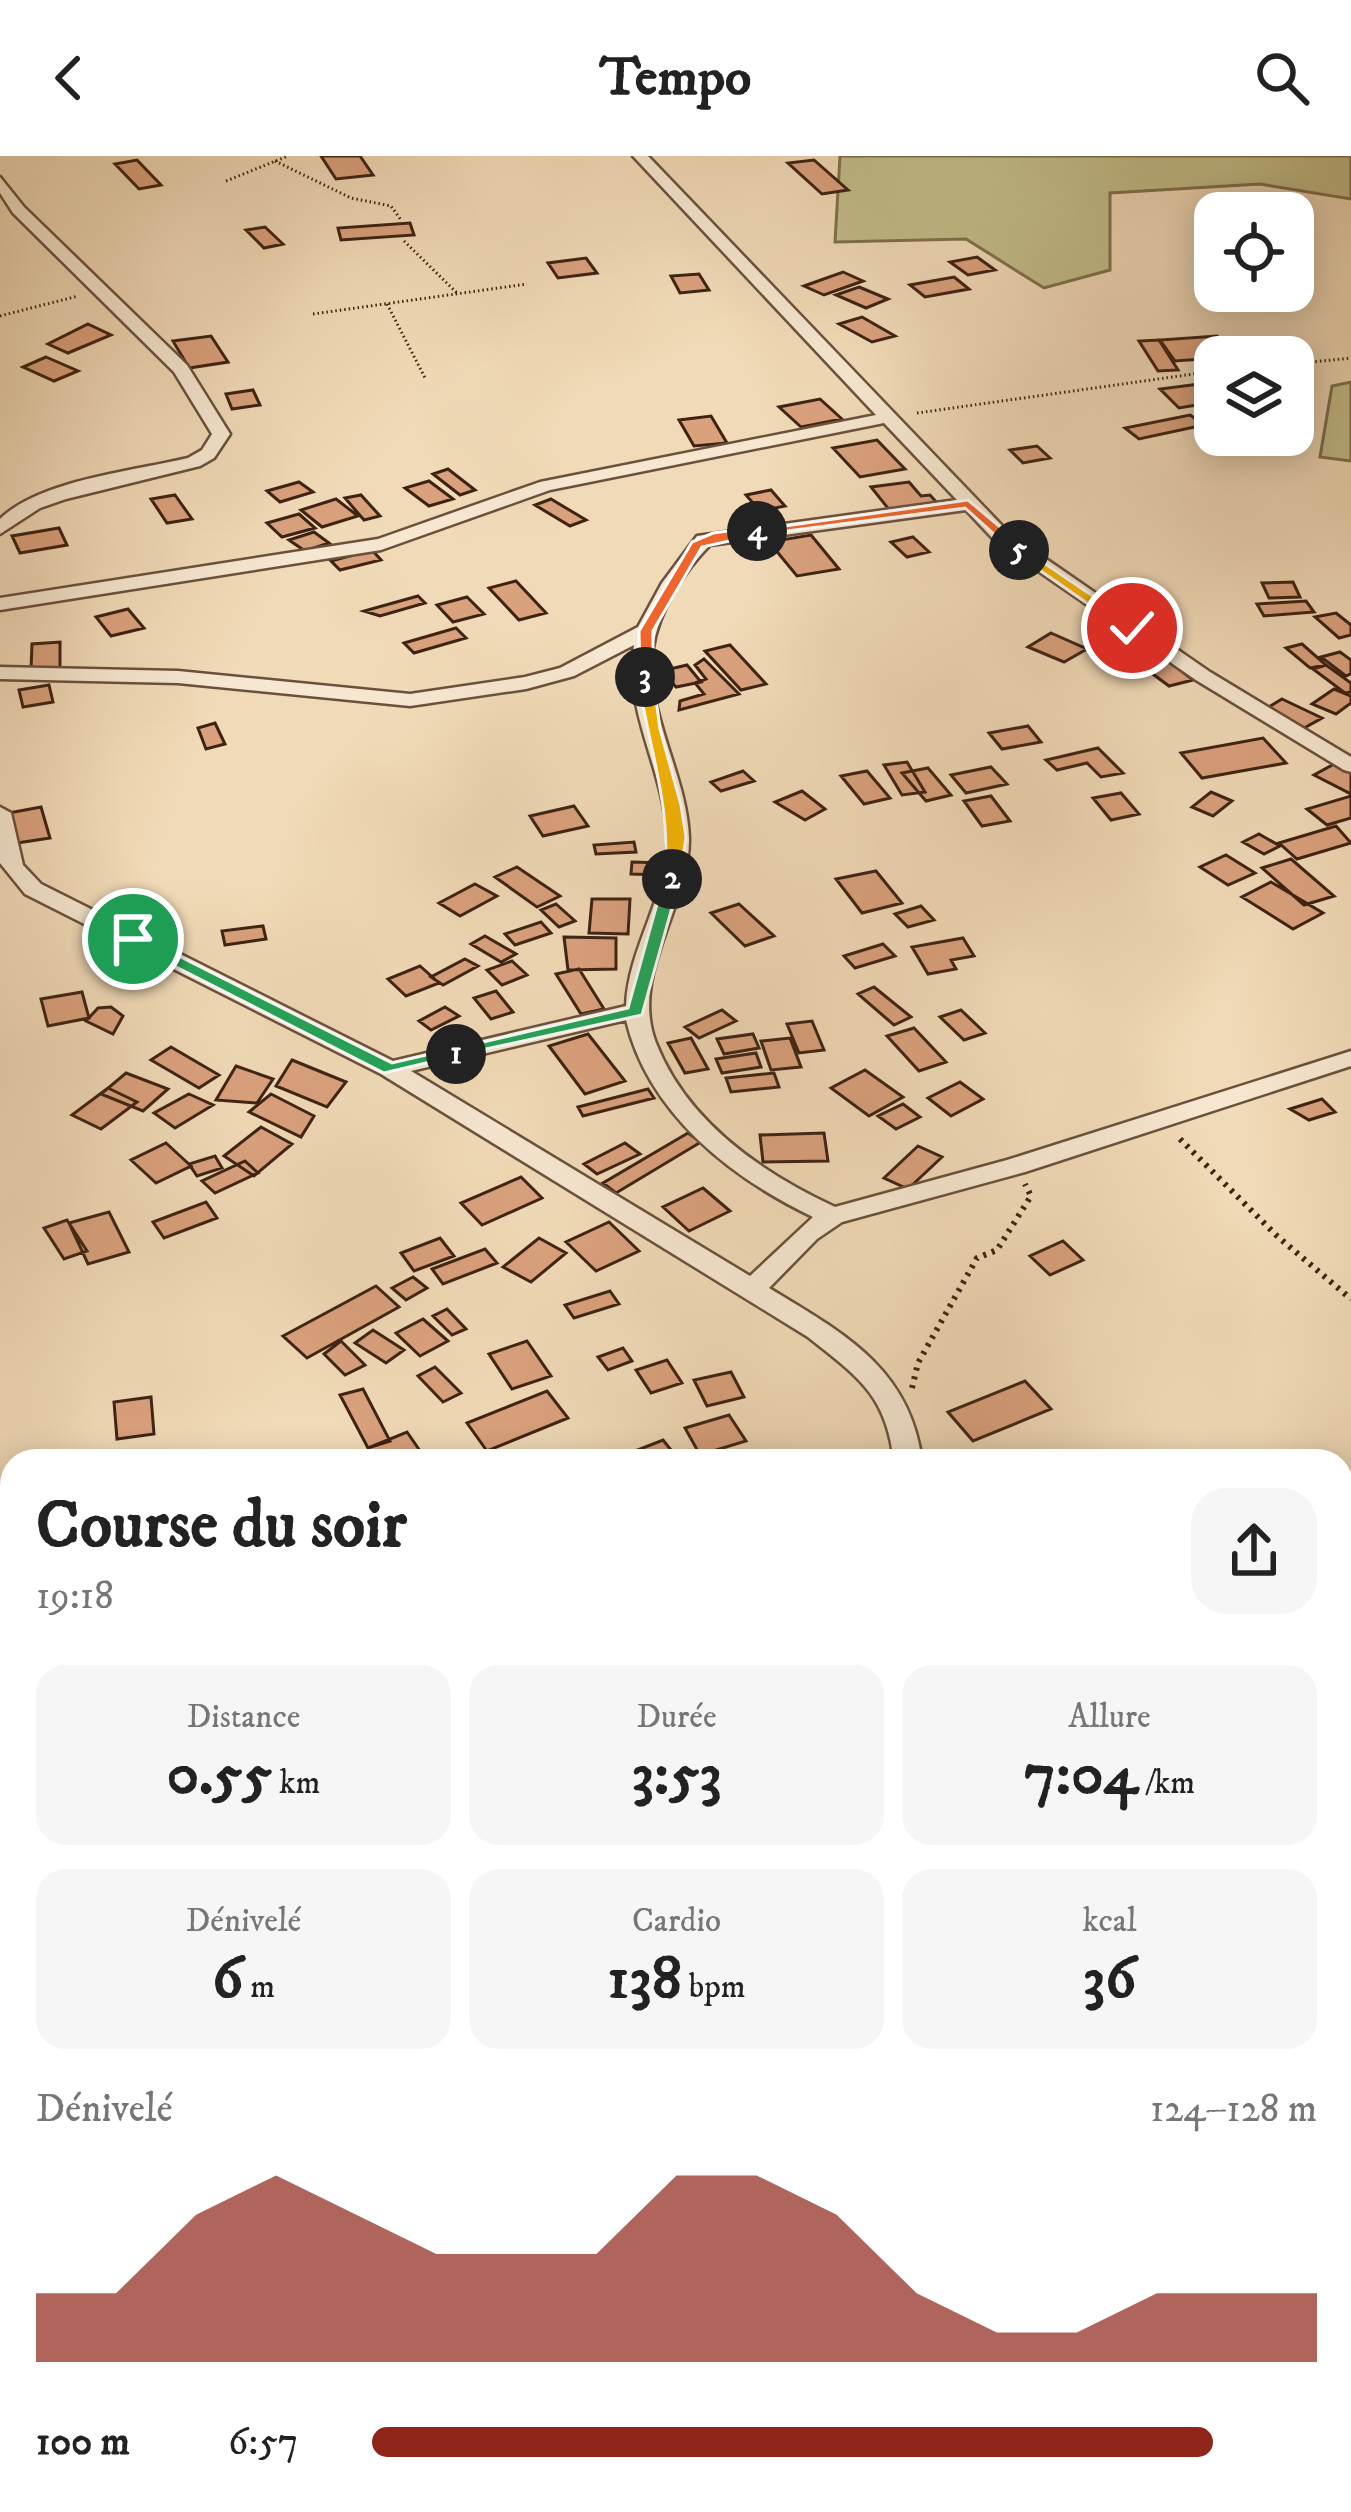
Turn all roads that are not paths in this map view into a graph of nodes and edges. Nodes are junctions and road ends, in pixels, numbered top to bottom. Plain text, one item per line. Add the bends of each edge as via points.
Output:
1 (640, 156) edge
2 (0, 181) edge
3 (890, 417) junction
4 (968, 504) junction
5 (0, 529) edge
6 (0, 604) edge
7 (646, 631) junction
8 (0, 673) edge
9 (1351, 766) edge
10 (0, 812) edge
11 (636, 1011) junction
12 (1351, 1058) edge
13 (390, 1069) junction
14 (833, 1216) junction
15 (752, 1290) junction
16 (906, 1449) edge

1 - 3 street
2 - 5 street via 18,210 181,369 219,442 194,462 24,508
3 - 4 street
3 - 6 street via 546,486 381,544
4 - 7 street via 704,540
4 - 9 street via 1075,590
7 - 8 street via 567,672 410,700 178,677
7 - 11 street via 653,729 678,837
10 - 13 street via 8,862 32,889
11 - 13 street
11 - 14 street via 662,1077 710,1140
12 - 14 street
13 - 15 street
14 - 15 street
15 - 16 street via 879,1380 902,1413

